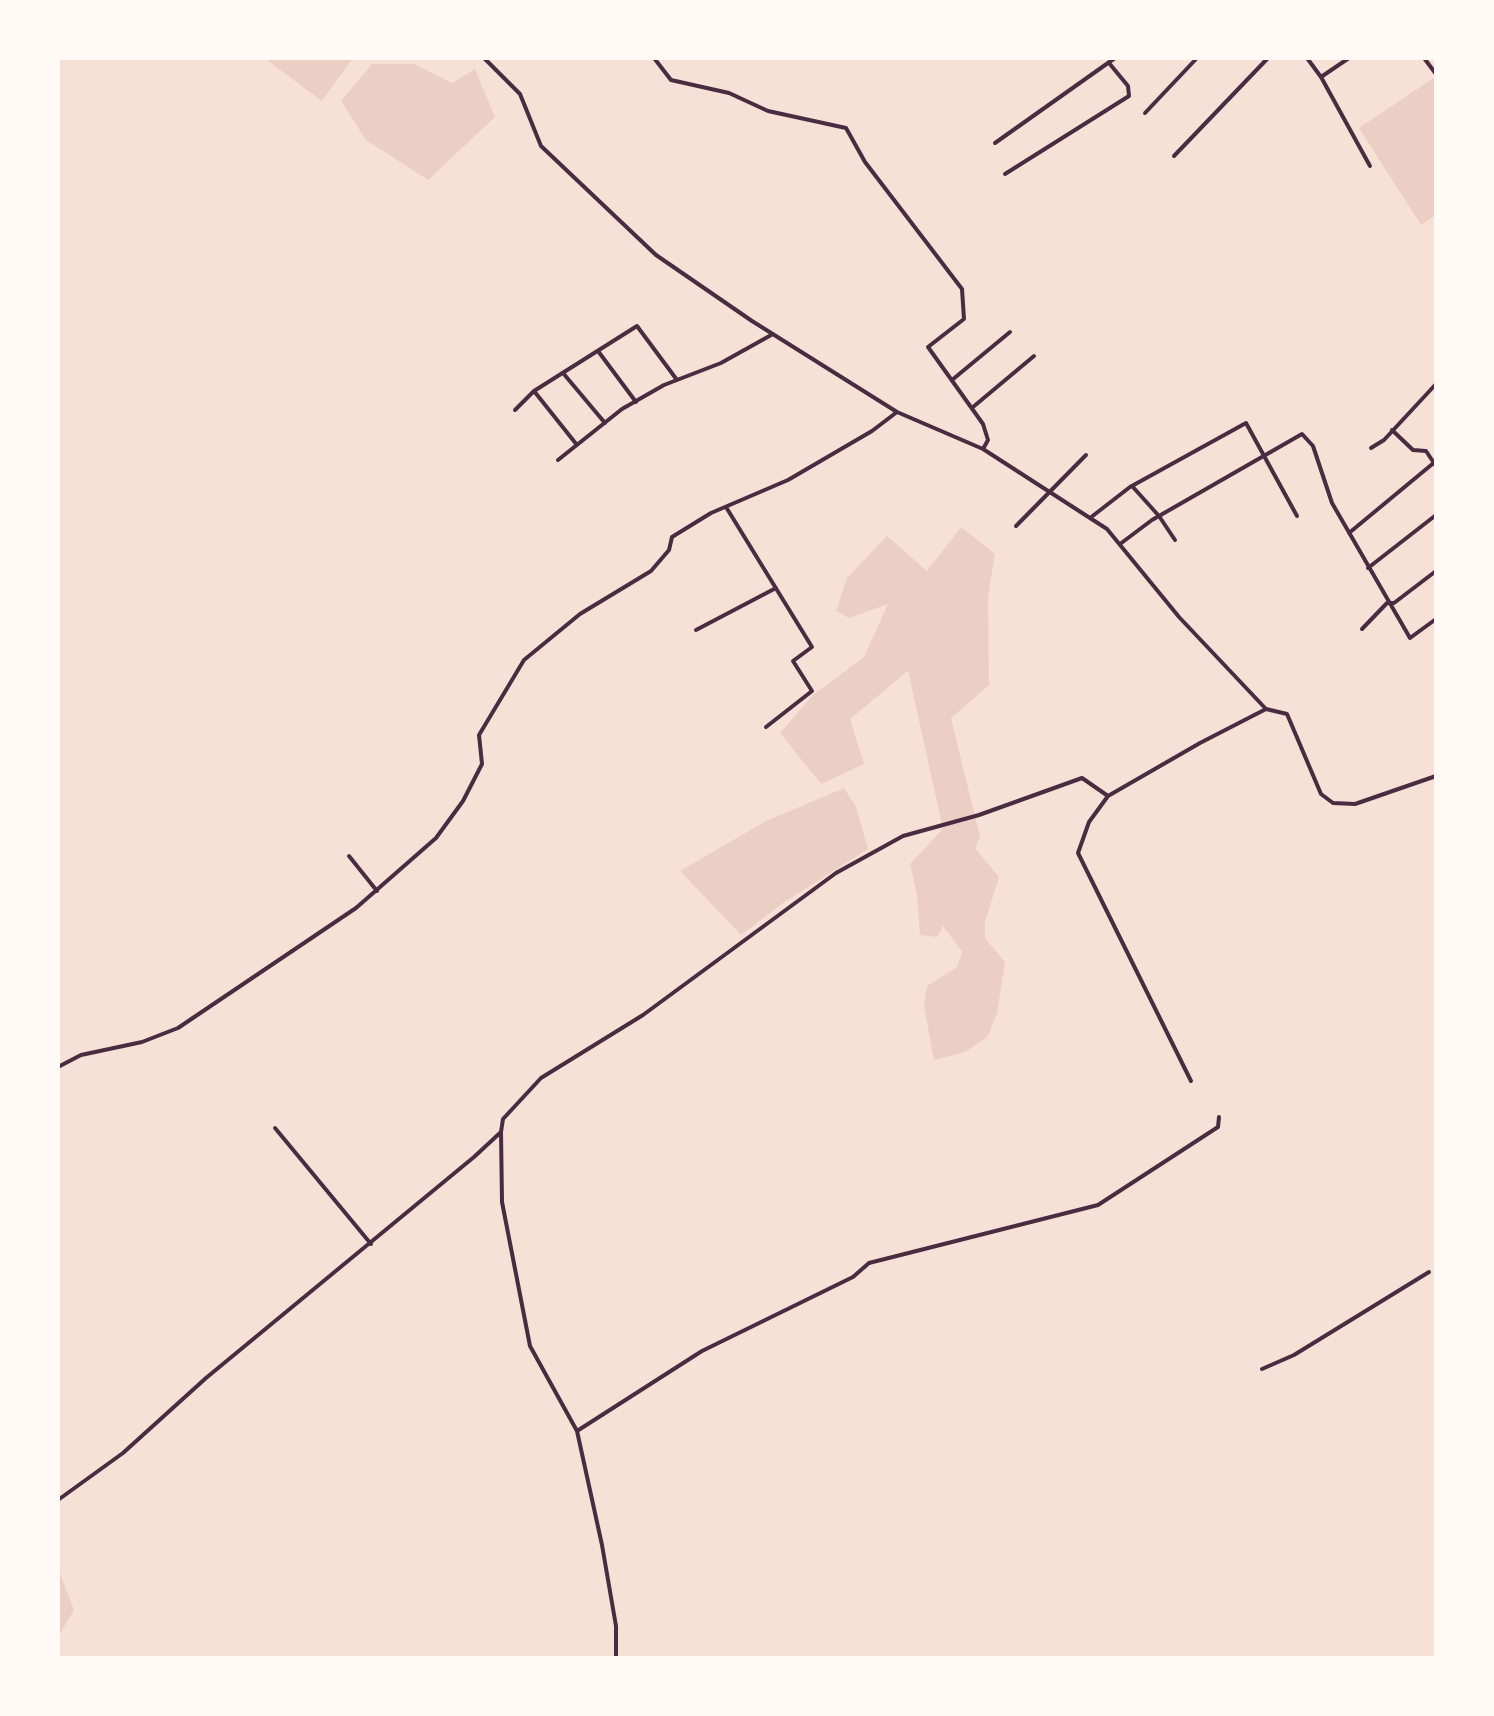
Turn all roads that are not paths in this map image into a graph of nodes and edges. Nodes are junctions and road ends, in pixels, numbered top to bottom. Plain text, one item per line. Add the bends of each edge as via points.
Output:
1 (484, 58) edge
2 (499, 58) edge
3 (654, 58) edge
4 (1115, 58) edge
5 (1197, 58) edge
6 (1268, 58) edge
7 (1307, 58) edge
8 (1349, 58) edge
9 (1424, 58) edge
10 (489, 63) junction
11 (1109, 63) junction
12 (1436, 74) edge
13 (1321, 77) junction
14 (1145, 113) dead end
15 (995, 143) dead end
16 (1174, 156) dead end
17 (1370, 166) dead end
18 (1005, 174) dead end
19 (1010, 332) dead end
20 (773, 334) junction
21 (598, 351) junction
22 (1034, 356) dead end
23 (563, 372) junction
24 (677, 380) junction
25 (952, 380) junction
26 (1436, 384) edge
27 (534, 391) junction
28 (636, 402) junction
29 (973, 407) junction
30 (515, 410) dead end
31 (897, 412) junction
32 (605, 423) junction
33 (1392, 430) junction
34 (577, 445) junction
35 (1371, 448) dead end
36 (983, 449) junction
37 (1086, 455) dead end
38 (1265, 457) junction
39 (558, 460) dead end
40 (1435, 463) edge
41 (1132, 486) junction
42 (1050, 492) junction
43 (726, 507) junction
44 (1436, 515) edge
45 (1159, 516) junction
46 (1297, 516) dead end
47 (1090, 518) junction
48 (1016, 526) dead end
49 (1349, 533) junction
50 (1175, 540) dead end
51 (1120, 544) junction
52 (1368, 568) junction
53 (1436, 571) edge
54 (776, 588) junction
55 (1387, 603) junction
56 (1436, 619) edge
57 (1362, 629) dead end
58 (696, 630) dead end
59 (1266, 709) junction
60 (766, 727) dead end
61 (1436, 776) edge
62 (1108, 796) junction
63 (349, 856) dead end
64 (377, 891) junction
65 (58, 1067) edge
66 (1191, 1081) dead end
67 (1219, 1117) dead end
68 (275, 1128) dead end
69 (501, 1132) junction
70 (371, 1244) junction
71 (1429, 1272) dead end
72 (1262, 1369) dead end
73 (577, 1431) junction
74 (58, 1500) edge
75 (616, 1658) edge

1 - 10 street
2 - 10 street
3 - 25 street via 671,80 729,93 768,111 846,128 865,162 962,289 964,319 928,347
4 - 11 street
5 - 14 street
6 - 16 street
7 - 13 street
8 - 13 street
9 - 12 street
10 - 20 street via 520,94 541,146 656,255
11 - 15 street
11 - 18 street via 1128,86 1129,96
13 - 17 street
19 - 25 street
20 - 24 street
20 - 31 street
21 - 23 street
21 - 24 street via 637,326
21 - 28 street
22 - 29 street
23 - 27 street
23 - 32 street
24 - 28 street
25 - 29 street
26 - 33 street
27 - 30 street
27 - 34 street
28 - 32 street
29 - 36 street via 988,440
31 - 36 street
31 - 43 street via 788,480
32 - 34 street
33 - 35 street
33 - 40 street via 1413,450 1426,451
34 - 39 street
36 - 42 street
37 - 42 street
38 - 41 street via 1246,423
38 - 45 street
38 - 46 street
38 - 49 street via 1302,434 1313,446
40 - 49 street
41 - 45 street
41 - 47 street
42 - 47 street
42 - 48 street
43 - 54 street
43 - 64 street via 672,537 669,550 651,571 580,614 524,660 479,735 482,764 463,801 436,838
44 - 52 street
45 - 50 street
45 - 51 street
47 - 51 street
49 - 52 street
51 - 59 street via 1179,617
52 - 55 street
53 - 55 street
54 - 58 street
54 - 60 street via 812,647 793,661 812,691
55 - 56 street via 1410,638
55 - 57 street
59 - 61 street via 1287,714 1321,794 1333,803 1355,804
59 - 62 street
62 - 66 street via 1089,822 1078,853
62 - 69 street via 1082,778 903,836 867,854 780,911 643,1015 541,1078 503,1119
63 - 64 street
64 - 65 street via 178,1028 81,1055
67 - 73 street via 1218,1127 1098,1205 869,1263 853,1277 702,1351
68 - 70 street
69 - 70 street
69 - 73 street via 502,1202 530,1346
70 - 74 street via 123,1453
71 - 72 street
73 - 75 street via 612,1602

